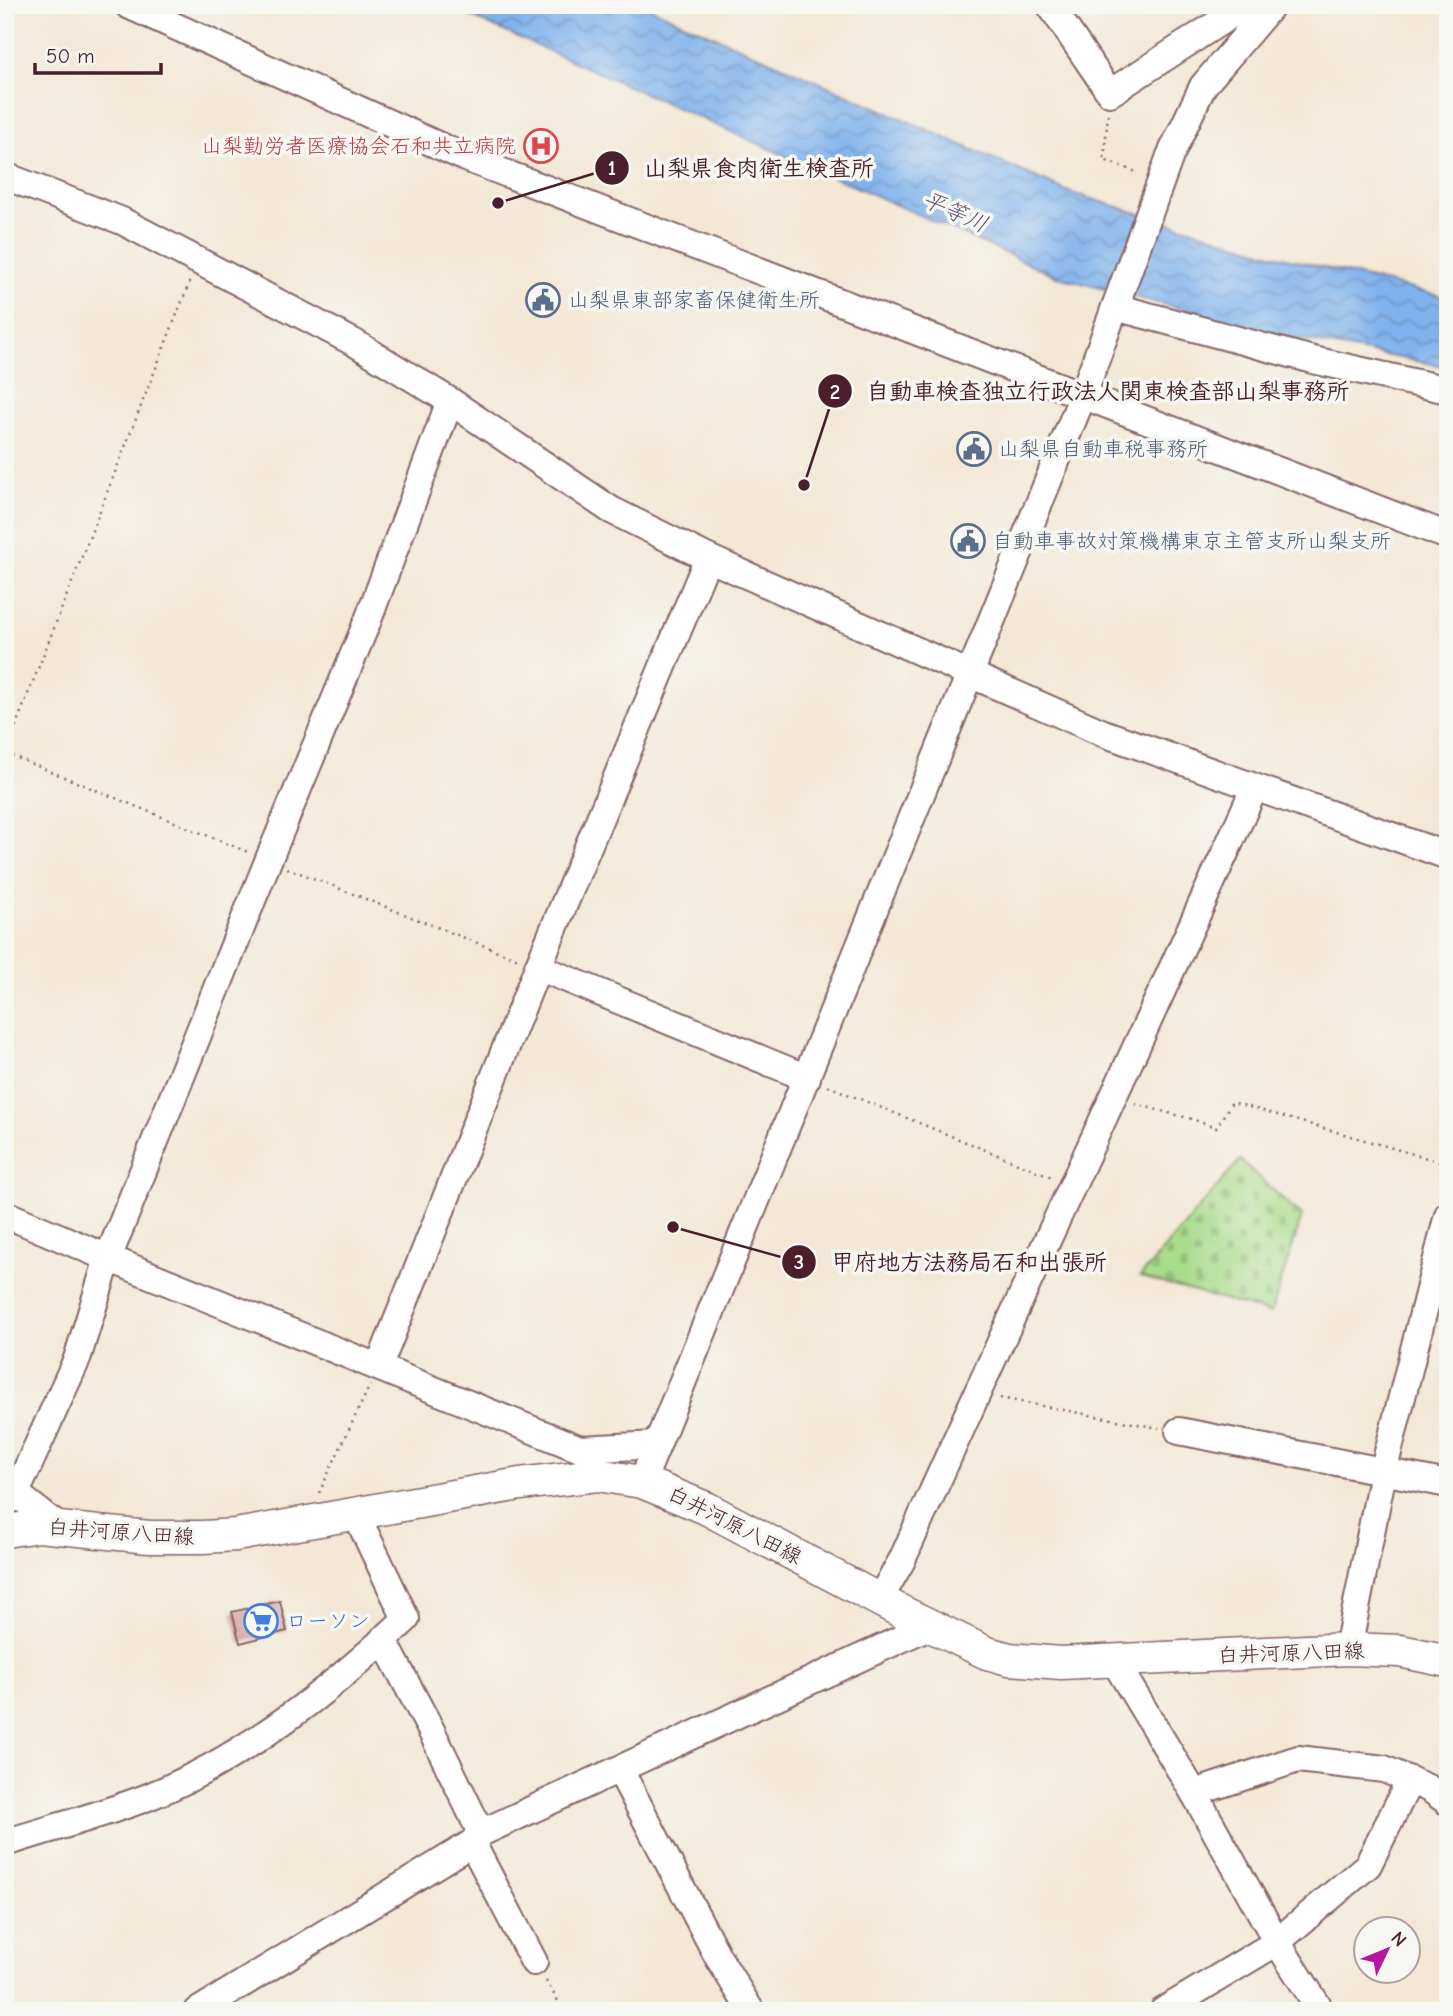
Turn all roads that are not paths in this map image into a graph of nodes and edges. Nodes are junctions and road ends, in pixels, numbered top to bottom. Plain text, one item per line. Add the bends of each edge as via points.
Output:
1 (128, 5) edge
2 (1050, 5) edge
3 (1246, 5) edge
4 (1272, 5) edge
5 (5, 176) edge
6 (1117, 303) junction
7 (1448, 390) edge
8 (1083, 395) junction
9 (450, 401) junction
10 (1448, 536) edge
11 (708, 558) junction
12 (970, 676) junction
13 (1254, 789) junction
14 (1448, 856) edge
15 (538, 967) junction
16 (807, 1078) junction
17 (5, 1214) edge
18 (1448, 1215) edge
19 (108, 1258) junction
20 (379, 1366) junction
21 (1180, 1431) road end
22 (657, 1445) junction
23 (1383, 1472) junction
24 (642, 1482) junction
25 (1448, 1484) edge
26 (9, 1494) edge
27 (356, 1514) junction
28 (59, 1527) junction
29 (5, 1531) edge
30 (879, 1600) junction
31 (929, 1626) junction
32 (383, 1639) junction
33 (1348, 1649) junction
34 (1115, 1661) junction
35 (1448, 1661) edge
36 (620, 1770) junction
37 (1410, 1780) junction
38 (1194, 1793) junction
39 (1448, 1802) edge
40 (477, 1838) junction
41 (5, 1843) edge
42 (1278, 1942) junction
43 (534, 1962) road end
44 (198, 2011) edge
45 (751, 2011) edge
46 (1163, 2011) edge
47 (1321, 2011) edge

1 - 8 street via 466,158
2 - 3 street via 1110,93
4 - 6 street via 1203,86 1160,181
5 - 9 street via 122,221 355,343
6 - 7 street via 1313,360
6 - 8 street
8 - 10 street
8 - 12 street
9 - 11 street via 611,510
9 - 19 street via 368,620
11 - 12 street
11 - 15 street
12 - 13 street via 1103,733
12 - 16 street
13 - 14 street
13 - 30 street via 902,1560
15 - 16 street
15 - 20 street
16 - 22 street
17 - 19 street
18 - 23 street
19 - 20 street
19 - 26 street via 77,1359
20 - 22 street via 580,1449
21 - 23 street
22 - 24 street
23 - 25 street
23 - 33 street
24 - 27 main road, 白井河原八田線 via 597,1475 562,1478
24 - 30 main road, 白井河原八田線 via 706,1507
26 - 28 street
27 - 28 main road, 白井河原八田線 via 203,1537 149,1537
27 - 32 street via 406,1619
28 - 29 main road, 白井河原八田線
30 - 31 main road, 白井河原八田線
31 - 34 main road, 白井河原八田線 via 1009,1660
31 - 36 street
32 - 40 street via 432,1732
32 - 41 street via 308,1702 239,1751 148,1797
33 - 34 main road, 白井河原八田線
33 - 35 main road, 白井河原八田線 via 1399,1651
34 - 38 street
36 - 40 street
36 - 45 street
37 - 38 street via 1384,1769 1298,1759
37 - 39 street
37 - 42 street via 1368,1865
38 - 42 street
40 - 43 street
40 - 44 street
42 - 46 street
42 - 47 street

